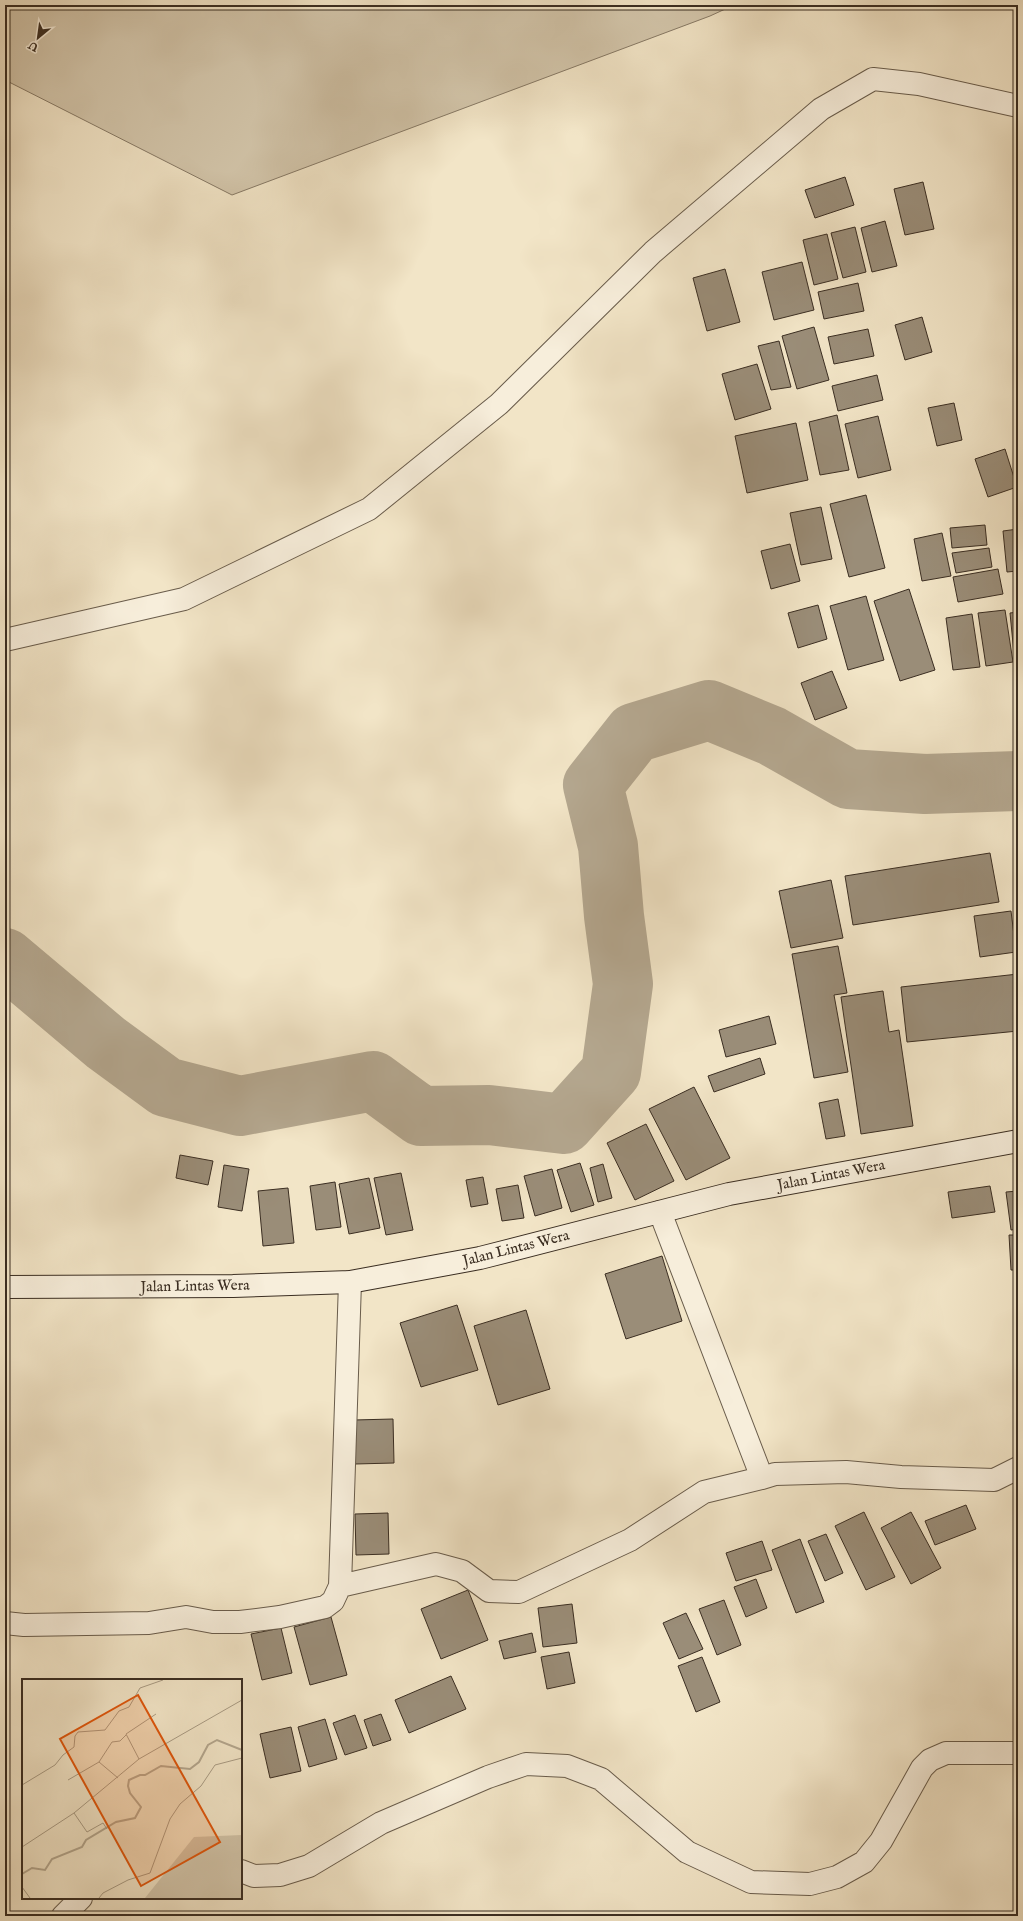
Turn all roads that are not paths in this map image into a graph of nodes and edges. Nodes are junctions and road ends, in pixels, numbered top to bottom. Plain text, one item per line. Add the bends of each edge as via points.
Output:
1 (1018, 106) edge
2 (5, 640) edge
3 (1018, 1141) edge
4 (660, 1212) junction
5 (350, 1282) junction
6 (5, 1287) edge
7 (1018, 1468) edge
8 (762, 1478) junction
9 (340, 1586) junction
10 (5, 1623) edge
11 (1018, 1753) edge
12 (242, 1871) edge
13 (80, 1899) edge
14 (63, 1916) edge

1 - 2 street via 919,84 873,79 821,110 653,252 499,404 369,509 184,599
3 - 4 street, Jalan Lintas Wera via 729,1194
4 - 5 street, Jalan Lintas Wera via 480,1258
4 - 8 street
5 - 6 street, Jalan Lintas Wera via 233,1286
5 - 9 street
7 - 8 street via 994,1480 901,1477 846,1472 775,1474
8 - 9 street via 704,1492 630,1540 519,1592 489,1592 462,1570 436,1564
9 - 10 street via 333,1601 325,1607 280,1617 240,1622 213,1622 186,1617 149,1623
11 - 12 street via 946,1753 930,1760 922,1768 881,1841 864,1862 837,1877 810,1884 751,1882 687,1852 601,1779 567,1766 526,1764 488,1777 381,1823 309,1866 280,1875 254,1876
13 - 14 street

